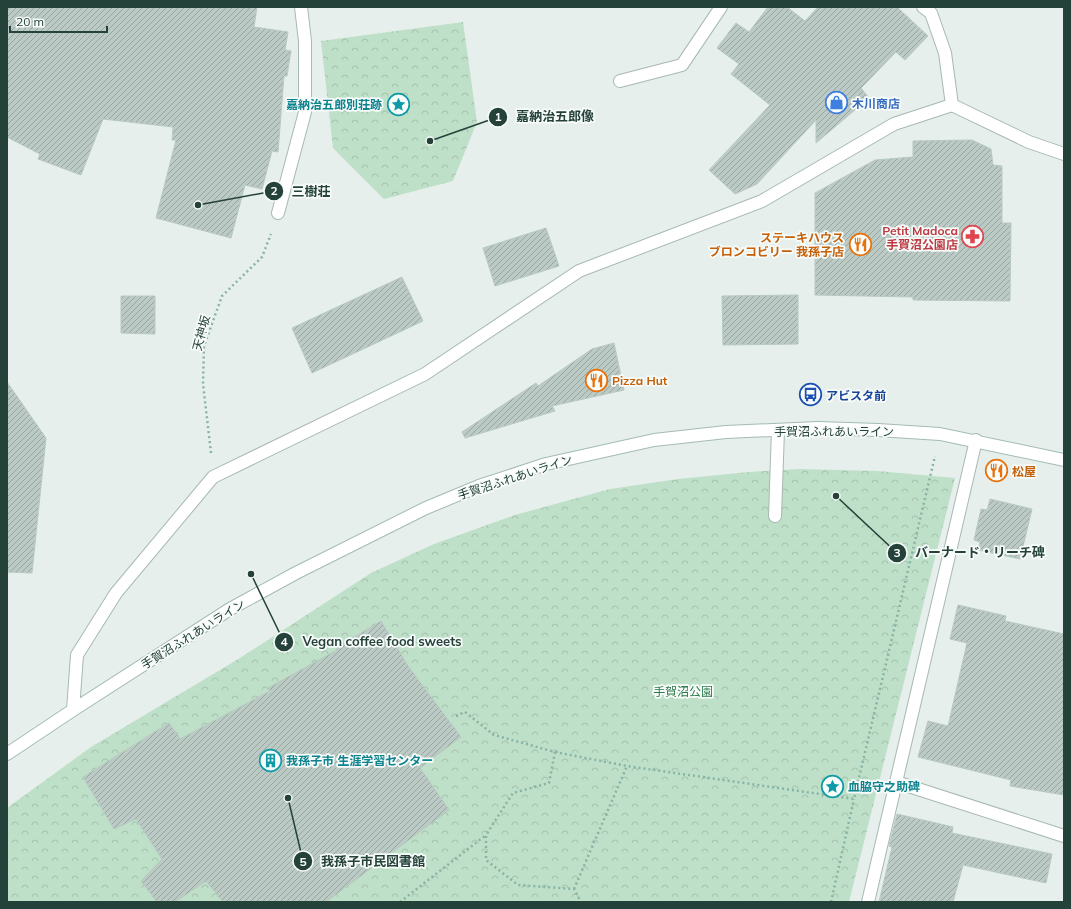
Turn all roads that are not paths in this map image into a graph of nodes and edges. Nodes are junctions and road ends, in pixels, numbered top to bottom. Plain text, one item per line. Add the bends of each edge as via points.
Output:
1 (301, 7) edge
2 (721, 7) edge
3 (924, 7) edge
4 (620, 81) dead end
5 (952, 105) junction
6 (1064, 154) edge
7 (278, 213) road end
8 (778, 430) junction
9 (976, 440) junction
10 (1064, 460) edge
11 (775, 516) dead end
12 (73, 710) junction
13 (7, 754) edge
14 (896, 782) junction
15 (1064, 836) edge
16 (868, 902) edge

1 - 7 street via 305,41 305,112
2 - 4 street via 682,65
3 - 5 street via 931,13 945,53
5 - 6 street via 1029,142
5 - 12 street via 894,124 762,201 579,271 426,374 214,477 116,594 77,655
8 - 9 street, 手賀沼ふれあいライン via 878,430 940,434
8 - 11 street
8 - 12 street, 手賀沼ふれあいライン via 726,432 654,440 546,464 479,486 426,508 230,609
9 - 10 street, 手賀沼ふれあいライン
9 - 14 street
12 - 13 street, 手賀沼ふれあいライン
14 - 15 street
14 - 16 street

